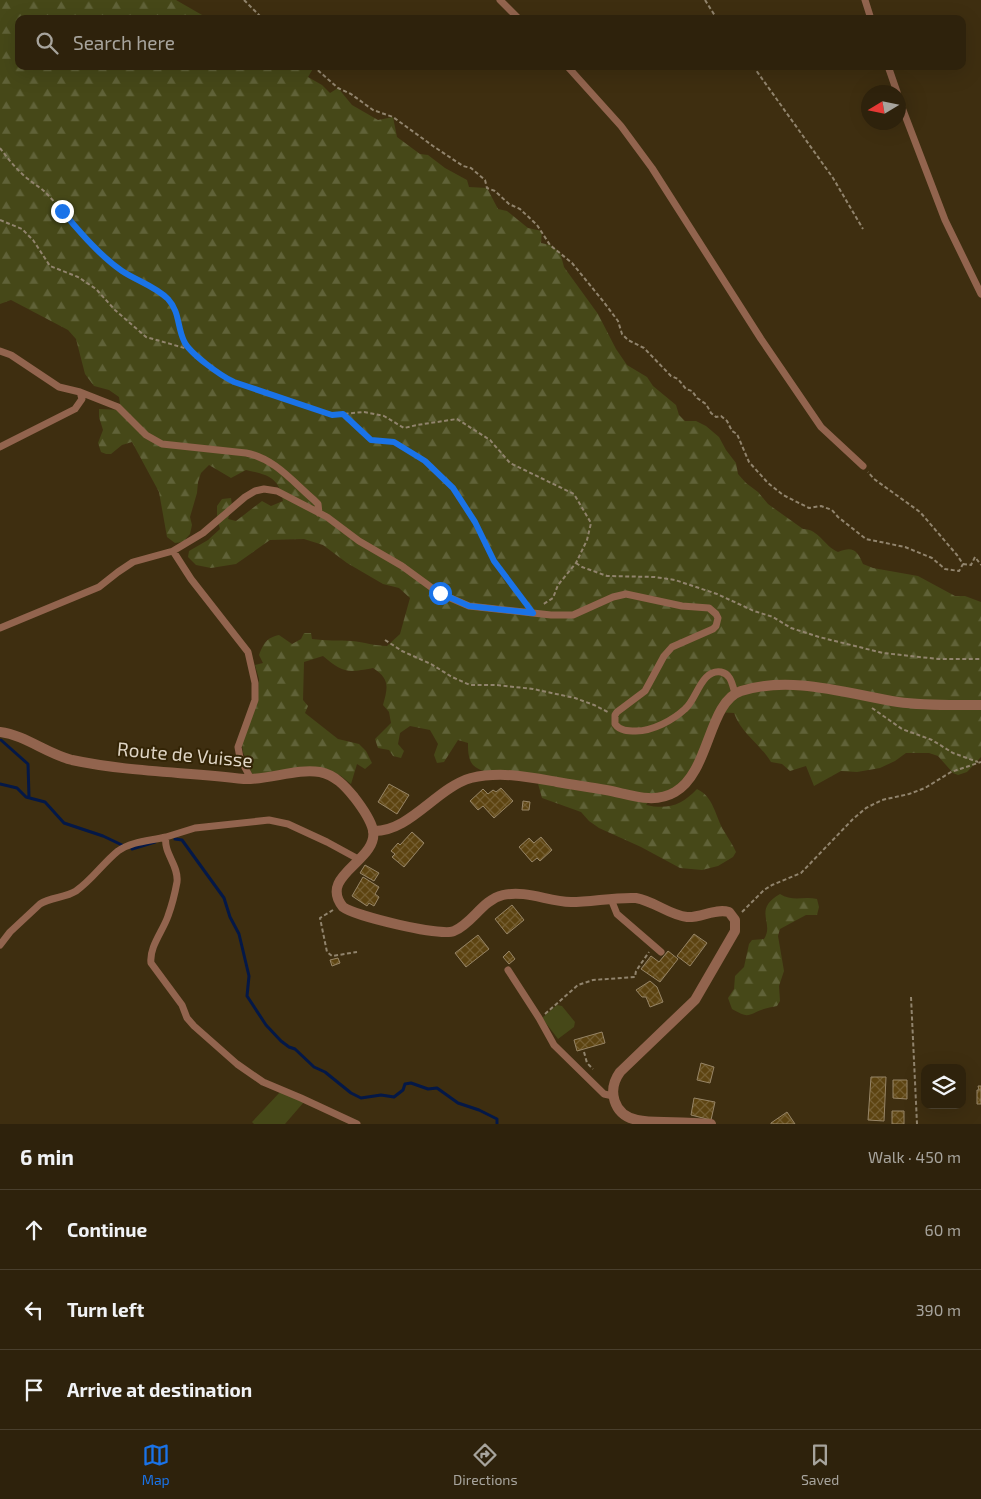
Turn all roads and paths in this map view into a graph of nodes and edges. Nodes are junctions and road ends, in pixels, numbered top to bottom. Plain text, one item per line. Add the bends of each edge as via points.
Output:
1 (244, 0) edge
2 (500, 0) edge
3 (705, 0) edge
4 (865, 0) edge
5 (259, 15) edge
6 (515, 15) edge
7 (714, 15) edge
8 (870, 15) edge
9 (318, 70) edge
10 (571, 70) edge
11 (756, 70) edge
12 (889, 70) edge
13 (895, 85) edge
14 (906, 118) edge
15 (0, 148) edge
16 (0, 220) edge
17 (863, 229) dead end
18 (981, 294) edge
19 (188, 349) junction
20 (0, 351) edge
21 (80, 392) junction
22 (343, 414) junction
23 (0, 447) edge
24 (863, 466) joint
25 (319, 513) junction
26 (174, 551) junction
27 (576, 563) junction
28 (963, 564) junction
29 (981, 564) edge
30 (533, 613) junction
31 (0, 628) edge
32 (385, 640) dead end
33 (981, 660) edge
34 (735, 693) junction
35 (866, 704) dead end
36 (981, 705) edge
37 (615, 715) junction
38 (0, 732) edge
39 (980, 762) edge
40 (251, 779) junction
41 (373, 831) junction
42 (166, 837) junction
43 (360, 860) junction
44 (611, 899) junction
45 (341, 905) junction
46 (735, 919) junction
47 (0, 945) edge
48 (654, 946) junction
49 (357, 952) dead end
50 (661, 952) dead end
51 (508, 970) dead end
52 (910, 997) dead end
53 (539, 1018) junction
54 (613, 1096) junction
55 (357, 1124) edge
56 (711, 1124) edge
57 (917, 1124) edge

1 - 5 path
2 - 6 lane
3 - 7 path
4 - 8 lane
9 - 28 path via 338,88 373,110 393,117 471,168 485,180 487,188 520,209 537,225 550,245 572,263 618,321 622,334 644,348 671,376 706,404 711,413 727,421 737,434 749,462 768,483 796,503 808,508 821,506 832,510 866,539 905,547 932,558 946,569 959,571
10 - 24 lane via 621,126 652,168 821,427
11 - 17 path via 833,178
12 - 13 lane
14 - 18 lane via 945,220
15 - 19 path via 109,260 169,300 176,309
16 - 19 path via 22,229 34,240 50,266 78,277 96,289 146,337
19 - 22 path via 234,382 332,415
20 - 21 lane via 59,387
21 - 23 lane via 82,399 75,409
21 - 25 lane via 118,407 146,435 162,444 246,453 268,460 318,504
22 - 27 path via 364,412 384,416 404,428 457,419 490,440 510,463 574,494 591,523
22 - 30 path via 371,440 394,442 425,461 453,488 475,522 494,561
24 - 28 path via 874,479 920,512
25 - 26 lane via 277,491 258,490
25 - 30 lane via 450,599 478,608
26 - 31 lane via 134,562 100,587
26 - 40 lane via 191,579 248,652 255,700 238,747
27 - 30 path via 558,585 553,598
27 - 33 path via 608,576 675,580 717,594 791,628 883,653
28 - 29 path via 972,565 975,557
30 - 37 lane via 574,615 626,594 682,606 709,608 716,614 717,622 713,629 672,647 645,690
32 - 37 path via 470,685 534,689 574,698
34 - 36 street via 758,687 790,686 833,689 906,703
34 - 37 lane via 727,675 713,672 704,679 686,708 667,722 640,731 622,730 615,724
34 - 41 street via 725,703 692,776 680,789 666,797 644,798 522,776 491,775 455,785 398,824 383,831
35 - 39 path via 902,729
38 - 40 street, Route de Vuisse via 58,756 82,762
39 - 46 path via 958,769 925,788 866,808 801,873 764,890
40 - 41 street, Route de Vuisse via 305,772 327,774 351,793
41 - 43 street via 370,846
42 - 43 lane via 195,828 269,820 288,824
42 - 47 lane via 118,851 77,890 40,904
42 - 55 lane via 177,881 168,917 150,956 151,963 182,1005 187,1018 237,1064 263,1082
43 - 45 street via 339,883
44 - 45 street via 568,902 527,894 503,895 487,903 456,930 448,932 349,912
44 - 46 street via 636,898 687,917 726,911
44 - 48 lane via 617,914
45 - 49 path via 320,918 327,952 332,956
46 - 54 street via 732,937 698,995 620,1072 614,1082
48 - 50 lane
48 - 53 path via 635,977 593,980 578,985
51 - 53 lane
52 - 57 path
53 - 54 lane via 554,1045 604,1094
54 - 56 street via 619,1109 631,1118

